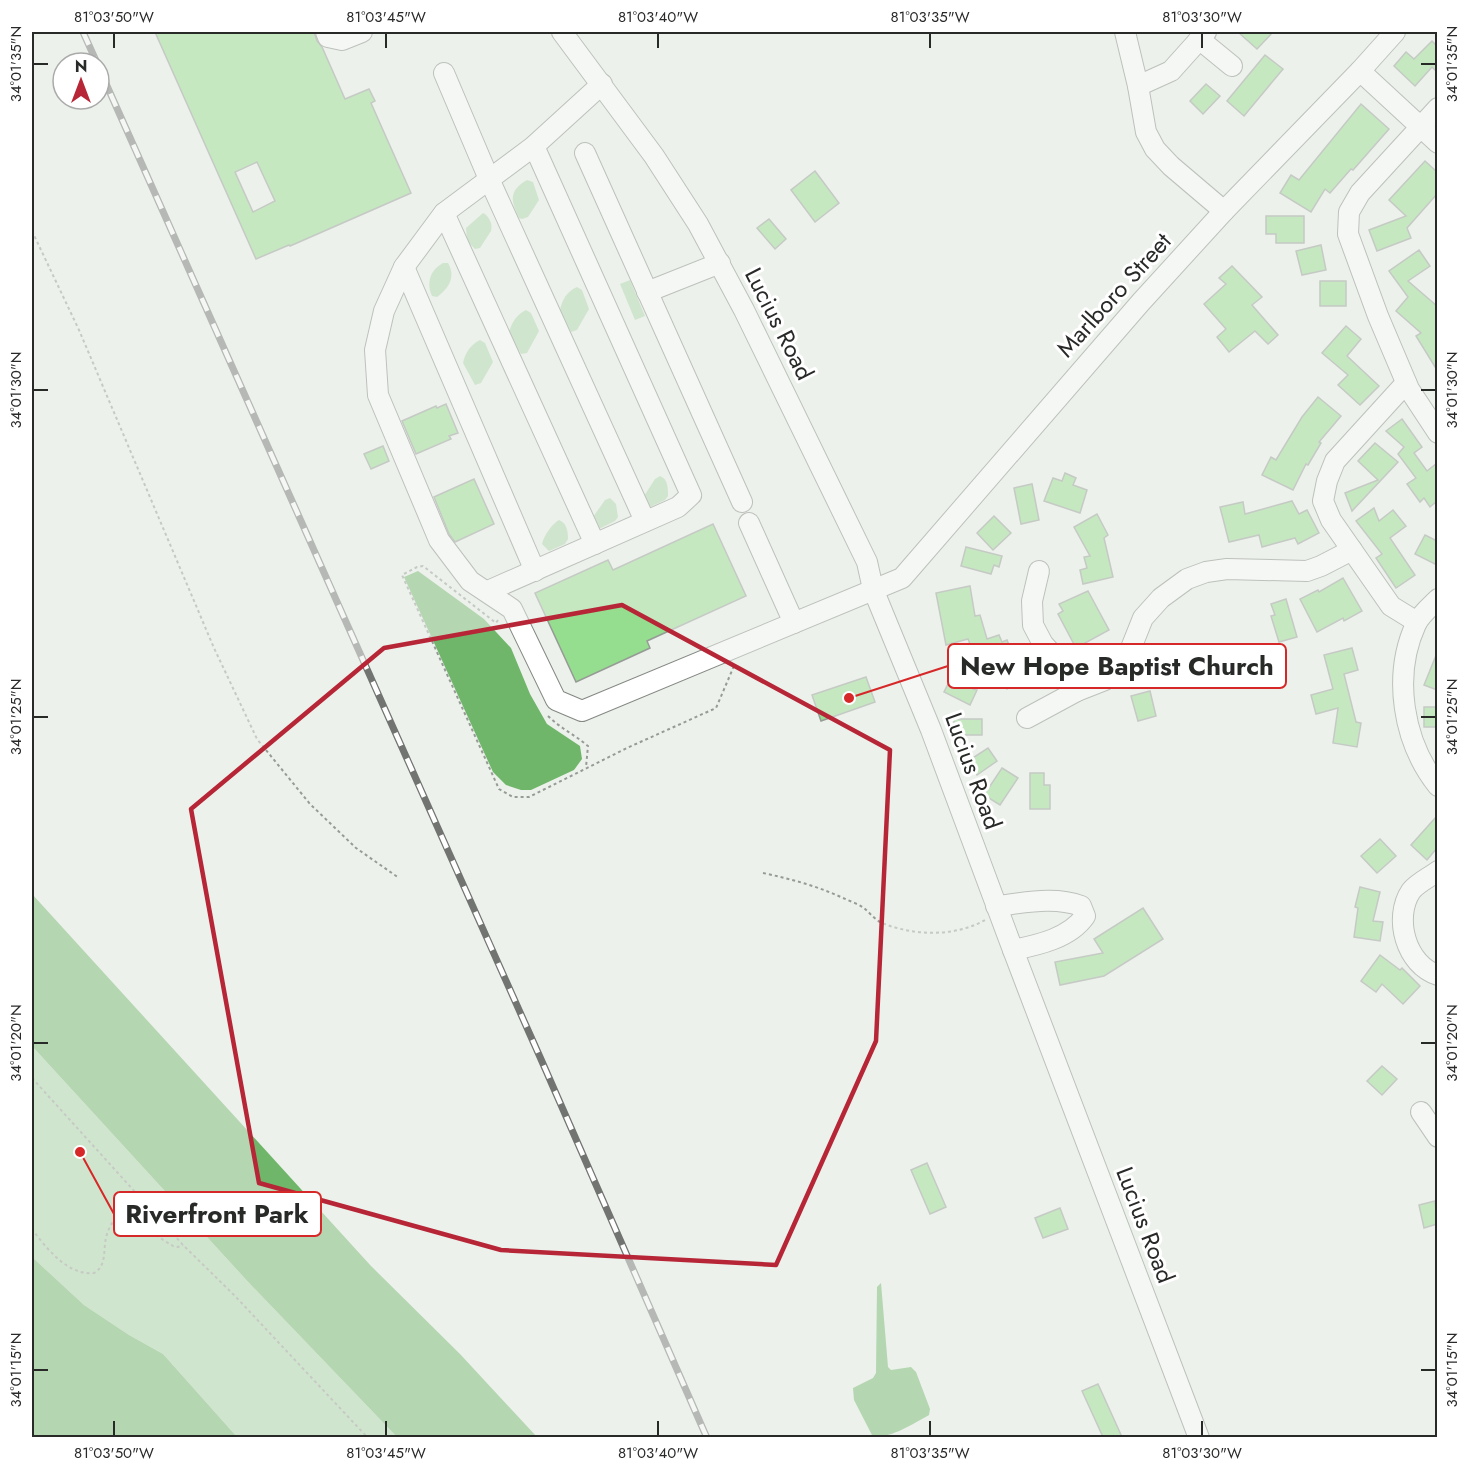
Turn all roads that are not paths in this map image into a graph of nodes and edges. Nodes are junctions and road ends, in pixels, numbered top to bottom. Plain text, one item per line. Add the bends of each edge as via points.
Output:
1 (326, 32) edge
2 (362, 32) edge
3 (562, 32) edge
4 (1125, 32) edge
5 (1395, 32) edge
6 (1203, 35) edge
7 (1232, 66) dead end
8 (1360, 71) junction
9 (444, 73) dead end
10 (602, 84) junction
11 (1138, 86) junction
12 (1437, 108) edge
13 (1420, 128) junction
14 (1437, 142) edge
15 (534, 146) junction
16 (585, 153) dead end
17 (489, 179) junction
18 (1224, 212) junction
19 (444, 213) junction
20 (720, 262) junction
21 (404, 267) junction
22 (647, 292) junction
23 (1406, 383) junction
24 (1437, 433) edge
25 (742, 502) dead end
26 (645, 521) junction
27 (749, 523) dead end
28 (594, 544) junction
29 (1352, 550) junction
30 (535, 571) junction
31 (1039, 572) dead end
32 (873, 589) junction
33 (488, 591) junction
34 (1437, 599) edge
35 (1417, 622) junction
36 (794, 623) junction
37 (1077, 691) junction
38 (1027, 718) dead end
39 (1437, 786) edge
40 (1437, 871) edge
41 (998, 909) junction
42 (1013, 950) junction
43 (1437, 975) edge
44 (1421, 1112) dead end
45 (1437, 1137) edge
46 (1199, 1437) edge

1 - 2 street via 328,37 342,40
3 - 10 street, Lucius Road
4 - 11 street
5 - 8 street, Marlboro Street
6 - 7 street
6 - 11 street via 1171,71
8 - 13 street
8 - 18 street, Marlboro Street
9 - 17 street
10 - 15 street
10 - 20 street, Lucius Road via 654,156
11 - 18 street via 1146,132 1155,149
12 - 13 street
13 - 14 street
13 - 23 street via 1360,193 1349,212 1348,234
15 - 17 street
15 - 26 street via 692,495 678,507
16 - 22 street
17 - 19 street
17 - 26 street
18 - 32 street, Marlboro Street via 902,578
19 - 21 street
19 - 28 street
20 - 22 street
20 - 32 street, Lucius Road via 867,562
21 - 30 street
21 - 33 street via 384,311 375,350 378,395 439,540 470,581
22 - 25 street
23 - 24 street
23 - 29 street via 1335,461 1327,481 1323,501
26 - 28 street
27 - 36 street
28 - 30 street
29 - 35 street via 1391,606
29 - 37 street via 1307,571 1227,569 1187,579 1161,598 1143,618 1117,669 1105,680
30 - 33 street
31 - 37 street via 1032,601 1033,625
32 - 36 street, Marlboro Street
32 - 41 street, Lucius Road via 932,730
33 - 36 street, Marlboro Street via 513,609 556,700 582,711
34 - 35 street
35 - 39 street via 1403,678 1406,712 1412,744
37 - 38 street
40 - 43 street via 1412,889 1404,907 1404,934 1412,955
41 - 42 street, Lucius Road
41 - 42 street via 1046,901 1082,906 1085,916 1078,927
42 - 46 street, Lucius Road
44 - 45 street

